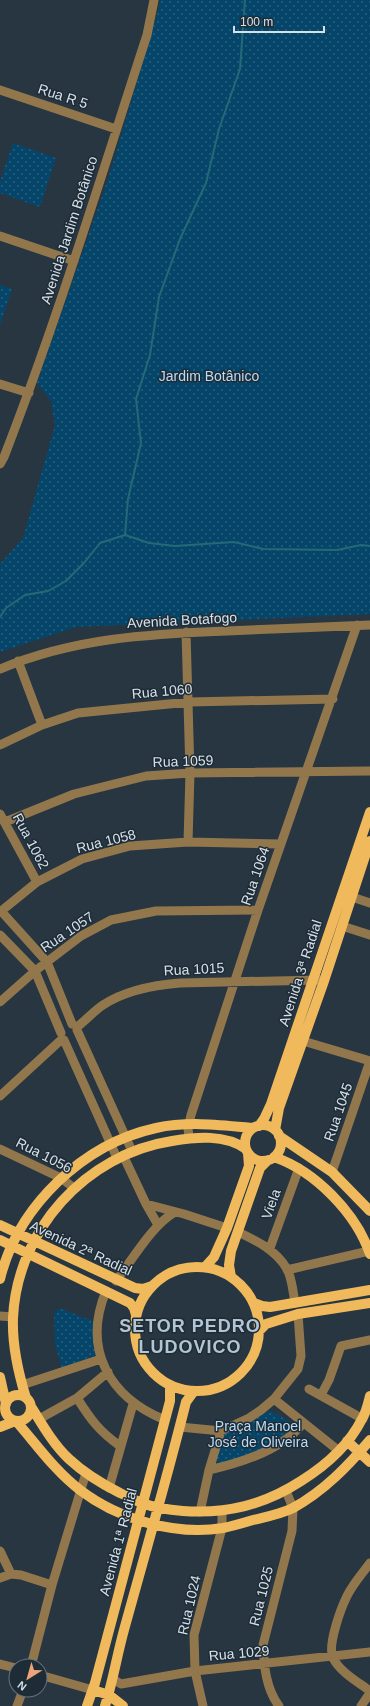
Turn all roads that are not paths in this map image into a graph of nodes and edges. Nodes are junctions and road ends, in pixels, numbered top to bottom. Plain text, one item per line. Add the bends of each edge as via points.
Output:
1 (154, 0) edge
2 (0, 90) edge
3 (116, 129) junction
4 (0, 236) edge
5 (74, 261) junction
6 (0, 384) edge
7 (29, 393) junction
8 (0, 464) edge
9 (357, 625) junction
10 (370, 625) edge
11 (186, 632) junction
12 (18, 661) junction
13 (0, 669) edge
14 (332, 700) junction
15 (189, 702) junction
16 (42, 724) junction
17 (0, 744) edge
18 (370, 771) edge
19 (306, 772) junction
20 (190, 773) junction
21 (370, 812) edge
22 (2, 818) edge
23 (365, 827) junction
24 (370, 841) edge
25 (188, 842) junction
26 (281, 844) junction
27 (37, 882) junction
28 (352, 897) junction
29 (370, 903) edge
30 (258, 910) junction
31 (0, 912) edge
32 (342, 926) junction
33 (0, 935) edge
34 (370, 935) edge
35 (326, 940) junction
36 (47, 962) junction
37 (34, 971) junction
38 (313, 980) junction
39 (324, 980) junction
40 (236, 981) junction
41 (0, 1002) edge
42 (75, 1027) junction
43 (62, 1037) junction
44 (303, 1041) junction
45 (370, 1061) edge
46 (0, 1096) edge
47 (189, 1124) junction
48 (256, 1127) junction
49 (277, 1133) junction
50 (127, 1137) junction
51 (189, 1138) junction
52 (111, 1144) junction
53 (0, 1149) edge
54 (247, 1151) junction
55 (124, 1155) junction
56 (271, 1159) junction
57 (299, 1168) junction
58 (333, 1173) junction
59 (61, 1178) junction
60 (323, 1187) junction
61 (74, 1188) junction
62 (146, 1204) junction
63 (370, 1211) edge
64 (175, 1212) junction
65 (0, 1225) edge
66 (158, 1225) junction
67 (227, 1228) junction
68 (238, 1232) junction
69 (18, 1233) junction
70 (0, 1240) edge
71 (35, 1241) junction
72 (12, 1245) junction
73 (270, 1248) junction
74 (370, 1252) edge
75 (29, 1253) junction
76 (205, 1267) junction
77 (287, 1270) junction
78 (231, 1277) junction
79 (0, 1279) edge
80 (116, 1281) junction
81 (152, 1286) junction
82 (370, 1290) edge
83 (106, 1291) junction
84 (254, 1303) junction
85 (295, 1303) junction
86 (370, 1303) edge
87 (298, 1314) junction
88 (136, 1315) junction
89 (0, 1316) edge
90 (14, 1317) junction
91 (259, 1331) junction
92 (370, 1340) edge
93 (101, 1360) junction
94 (108, 1372) junction
95 (0, 1376) edge
96 (22, 1385) junction
97 (170, 1385) junction
98 (309, 1389) dead end
99 (194, 1391) junction
100 (320, 1395) junction
101 (370, 1396) edge
102 (26, 1398) junction
103 (77, 1398) junction
104 (274, 1399) junction
105 (133, 1404) junction
106 (4, 1406) edge
107 (32, 1408) junction
108 (39, 1419) junction
109 (363, 1419) junction
110 (165, 1420) junction
111 (16, 1421) junction
112 (304, 1423) junction
113 (0, 1427) edge
114 (180, 1427) junction
115 (221, 1431) junction
116 (354, 1432) junction
117 (347, 1441) junction
118 (369, 1443) edge
119 (120, 1446) junction
120 (339, 1451) junction
121 (360, 1453) junction
122 (370, 1462) edge
123 (209, 1470) junction
124 (86, 1473) junction
125 (109, 1488) junction
126 (80, 1491) junction
127 (286, 1491) junction
128 (143, 1504) junction
129 (157, 1507) junction
130 (293, 1508) junction
131 (222, 1511) junction
132 (200, 1512) junction
133 (138, 1521) junction
134 (153, 1525) junction
135 (222, 1528) junction
136 (0, 1551) edge
137 (370, 1563) edge
138 (11, 1574) junction
139 (0, 1578) edge
140 (52, 1585) junction
141 (370, 1652) edge
142 (332, 1657) junction
143 (33, 1658) edge
144 (264, 1665) junction
145 (194, 1671) junction
146 (48, 1677) edge
147 (113, 1679) junction
148 (93, 1690) junction
149 (370, 1692) edge
150 (109, 1694) junction
151 (120, 1705) edge
152 (87, 1706) edge
153 (105, 1706) edge
154 (203, 1706) edge
155 (279, 1706) edge
156 (361, 1706) edge

1 - 3 street, Avenida Jardim Botânico via 147,35
2 - 3 street, Rua R 5
3 - 5 street, Avenida Jardim Botânico
4 - 5 street
5 - 7 street, Avenida Jardim Botânico
6 - 7 street
7 - 8 street, Avenida Jardim Botânico
9 - 10 street, Avenida Botafogo
9 - 11 street, Avenida Botafogo
9 - 14 street, Rua 1064
11 - 12 street, Avenida Botafogo via 102,639 55,649
11 - 15 street
12 - 13 street, Avenida Botafogo
12 - 16 street
14 - 15 street, Rua 1060
14 - 19 street, Rua 1064
15 - 16 street, Rua 1060 via 78,713
15 - 20 street
16 - 17 street, Rua 1060
18 - 19 street, Rua 1059
19 - 20 street, Rua 1059
19 - 26 street, Rua 1064
20 - 22 street, Rua 1059 via 146,776 74,794
20 - 25 street
21 - 23 main road
22 - 27 street, Rua 1062
23 - 28 main road via 364,841 347,891
23 - 35 main road, Avenida 3ª Radial
24 - 28 main road, Avenida 3ª Radial
25 - 26 street, Rua 1058
25 - 27 street, Rua 1058 via 130,846 82,859
26 - 30 street, Rua 1064
27 - 31 street, Rua 1058
28 - 29 street
28 - 32 main road, Avenida 3ª Radial
30 - 36 street, Rua 1057 via 156,911 111,920 81,936
30 - 40 street, Rua 1064
31 - 36 street
32 - 34 street
32 - 35 main road via 335,927
32 - 39 main road, Avenida 3ª Radial
33 - 37 street
35 - 38 main road, Avenida 3ª Radial
36 - 37 street, Rua 1057
36 - 42 street
37 - 41 street, Rua 1057
37 - 43 street
38 - 39 street, Rua 1015
38 - 40 street, Rua 1015
38 - 48 main road, Avenida 3ª Radial via 271,1104 264,1119
39 - 44 main road, Avenida 3ª Radial
40 - 42 street, Rua 1015 via 180,983 141,988 103,1005
40 - 47 street, Rua 1064
42 - 43 street, Rua 1015 via 66,1026
42 - 50 street
43 - 46 street
43 - 52 street
44 - 45 street
44 - 49 main road, Avenida 3ª Radial via 280,1108
45 - 58 street, Rua 1045
47 - 48 main road
47 - 50 main road via 158,1128
47 - 51 street, Rua 1064
48 - 49 main road via 270,1127
48 - 54 main road via 246,1138
49 - 56 main road via 280,1148
49 - 58 main road
50 - 52 main road
50 - 55 street
51 - 54 main road via 228,1141
51 - 55 main road via 161,1143
52 - 55 street
52 - 59 main road via 92,1154
53 - 59 street, Rua 1056
54 - 56 main road via 256,1160
54 - 67 main road via 249,1166
55 - 61 main road via 97,1170
55 - 62 street
56 - 57 main road
56 - 68 main road via 260,1168
57 - 60 main road
57 - 73 street, Viela
58 - 60 main road
58 - 63 main road
59 - 61 street, Rua 1056
59 - 69 main road
60 - 74 main road via 354,1224
61 - 71 main road via 49,1217
62 - 64 street
62 - 66 street
64 - 66 street
64 - 67 street
65 - 69 main road, Avenida 2ª Radial
66 - 80 street
67 - 76 main road via 214,1257
68 - 73 street
68 - 78 main road via 231,1251
69 - 71 main road, Avenida 2ª Radial
69 - 72 main road
70 - 72 main road, Avenida 2ª Radial
71 - 75 main road
71 - 80 main road, Avenida 2ª Radial
72 - 75 main road, Avenida 2ª Radial
72 - 79 main road
73 - 77 street
74 - 77 street
75 - 83 main road, Avenida 2ª Radial
75 - 90 main road via 20,1280
76 - 78 main road
76 - 81 main road via 182,1269 166,1275
77 - 85 street
78 - 84 main road via 244,1288
80 - 81 main road, Avenida 2ª Radial via 135,1288
81 - 88 main road via 142,1299
82 - 85 main road
83 - 88 main road, Avenida 2ª Radial via 130,1303
83 - 93 street via 96,1323
84 - 85 main road via 270,1307
84 - 91 main road
86 - 87 main road
87 - 91 main road via 266,1324
87 - 104 street via 301,1356 298,1369
88 - 97 main road via 135,1336 141,1356 153,1373
89 - 90 street
90 - 96 main road via 15,1350
91 - 99 main road via 256,1347 247,1366 233,1380 215,1389
92 - 100 street via 341,1346 329,1380
93 - 94 street
93 - 96 street
94 - 103 street
94 - 105 street
95 - 106 main road
96 - 102 main road
97 - 99 main road
97 - 110 main road, Avenida 1ª Radial via 170,1401
98 - 100 street
99 - 114 main road, Avenida 1ª Radial via 186,1402
100 - 109 street
101 - 109 main road
102 - 106 main road via 15,1396
102 - 107 main road
103 - 108 street
103 - 119 street via 95,1425
104 - 112 street
104 - 115 street via 249,1418
105 - 110 street
105 - 119 street
106 - 111 main road via 8,1417
107 - 108 main road
107 - 111 main road via 28,1418
108 - 124 main road via 54,1442
109 - 116 main road
110 - 128 main road, Avenida 1ª Radial
111 - 113 main road
111 - 126 main road via 61,1474
112 - 120 street
112 - 123 street via 286,1440 258,1456
114 - 115 street
114 - 129 main road, Avenida 1ª Radial
115 - 123 street
116 - 117 main road
116 - 118 main road
117 - 120 main road
117 - 121 main road
118 - 121 main road
119 - 125 street
120 - 127 main road via 317,1471
121 - 122 main road
121 - 130 main road via 338,1476
123 - 132 street
124 - 125 main road
124 - 126 street
125 - 128 main road
126 - 133 main road
126 - 140 street
127 - 130 street, Rua 1025
127 - 131 main road via 253,1504
128 - 129 main road
128 - 133 main road, Avenida 1ª Radial
129 - 132 main road
129 - 134 main road, Avenida 1ª Radial
130 - 135 main road
130 - 144 street, Rua 1025 via 292,1531 263,1645
131 - 132 main road
131 - 135 street, Rua 1024
133 - 134 main road
133 - 148 main road, Avenida 1ª Radial
134 - 135 main road
134 - 147 main road, Avenida 1ª Radial via 123,1631
135 - 145 street, Rua 1024 via 194,1635
136 - 138 street
137 - 142 street via 342,1607 331,1645
138 - 139 street
138 - 140 street
140 - 143 street
141 - 142 street, Rua 1029
142 - 144 street, Rua 1029
142 - 149 street via 344,1671
144 - 145 street, Rua 1029
144 - 155 street, Rua 1025 via 269,1686
145 - 147 street, Rua 1029 via 121,1684
145 - 154 street, Rua 1024
146 - 148 street
147 - 150 main road, Avenida 1ª Radial
148 - 150 main road
148 - 152 main road, Avenida 1ª Radial
149 - 156 street
150 - 151 main road
150 - 153 main road, Avenida 1ª Radial

